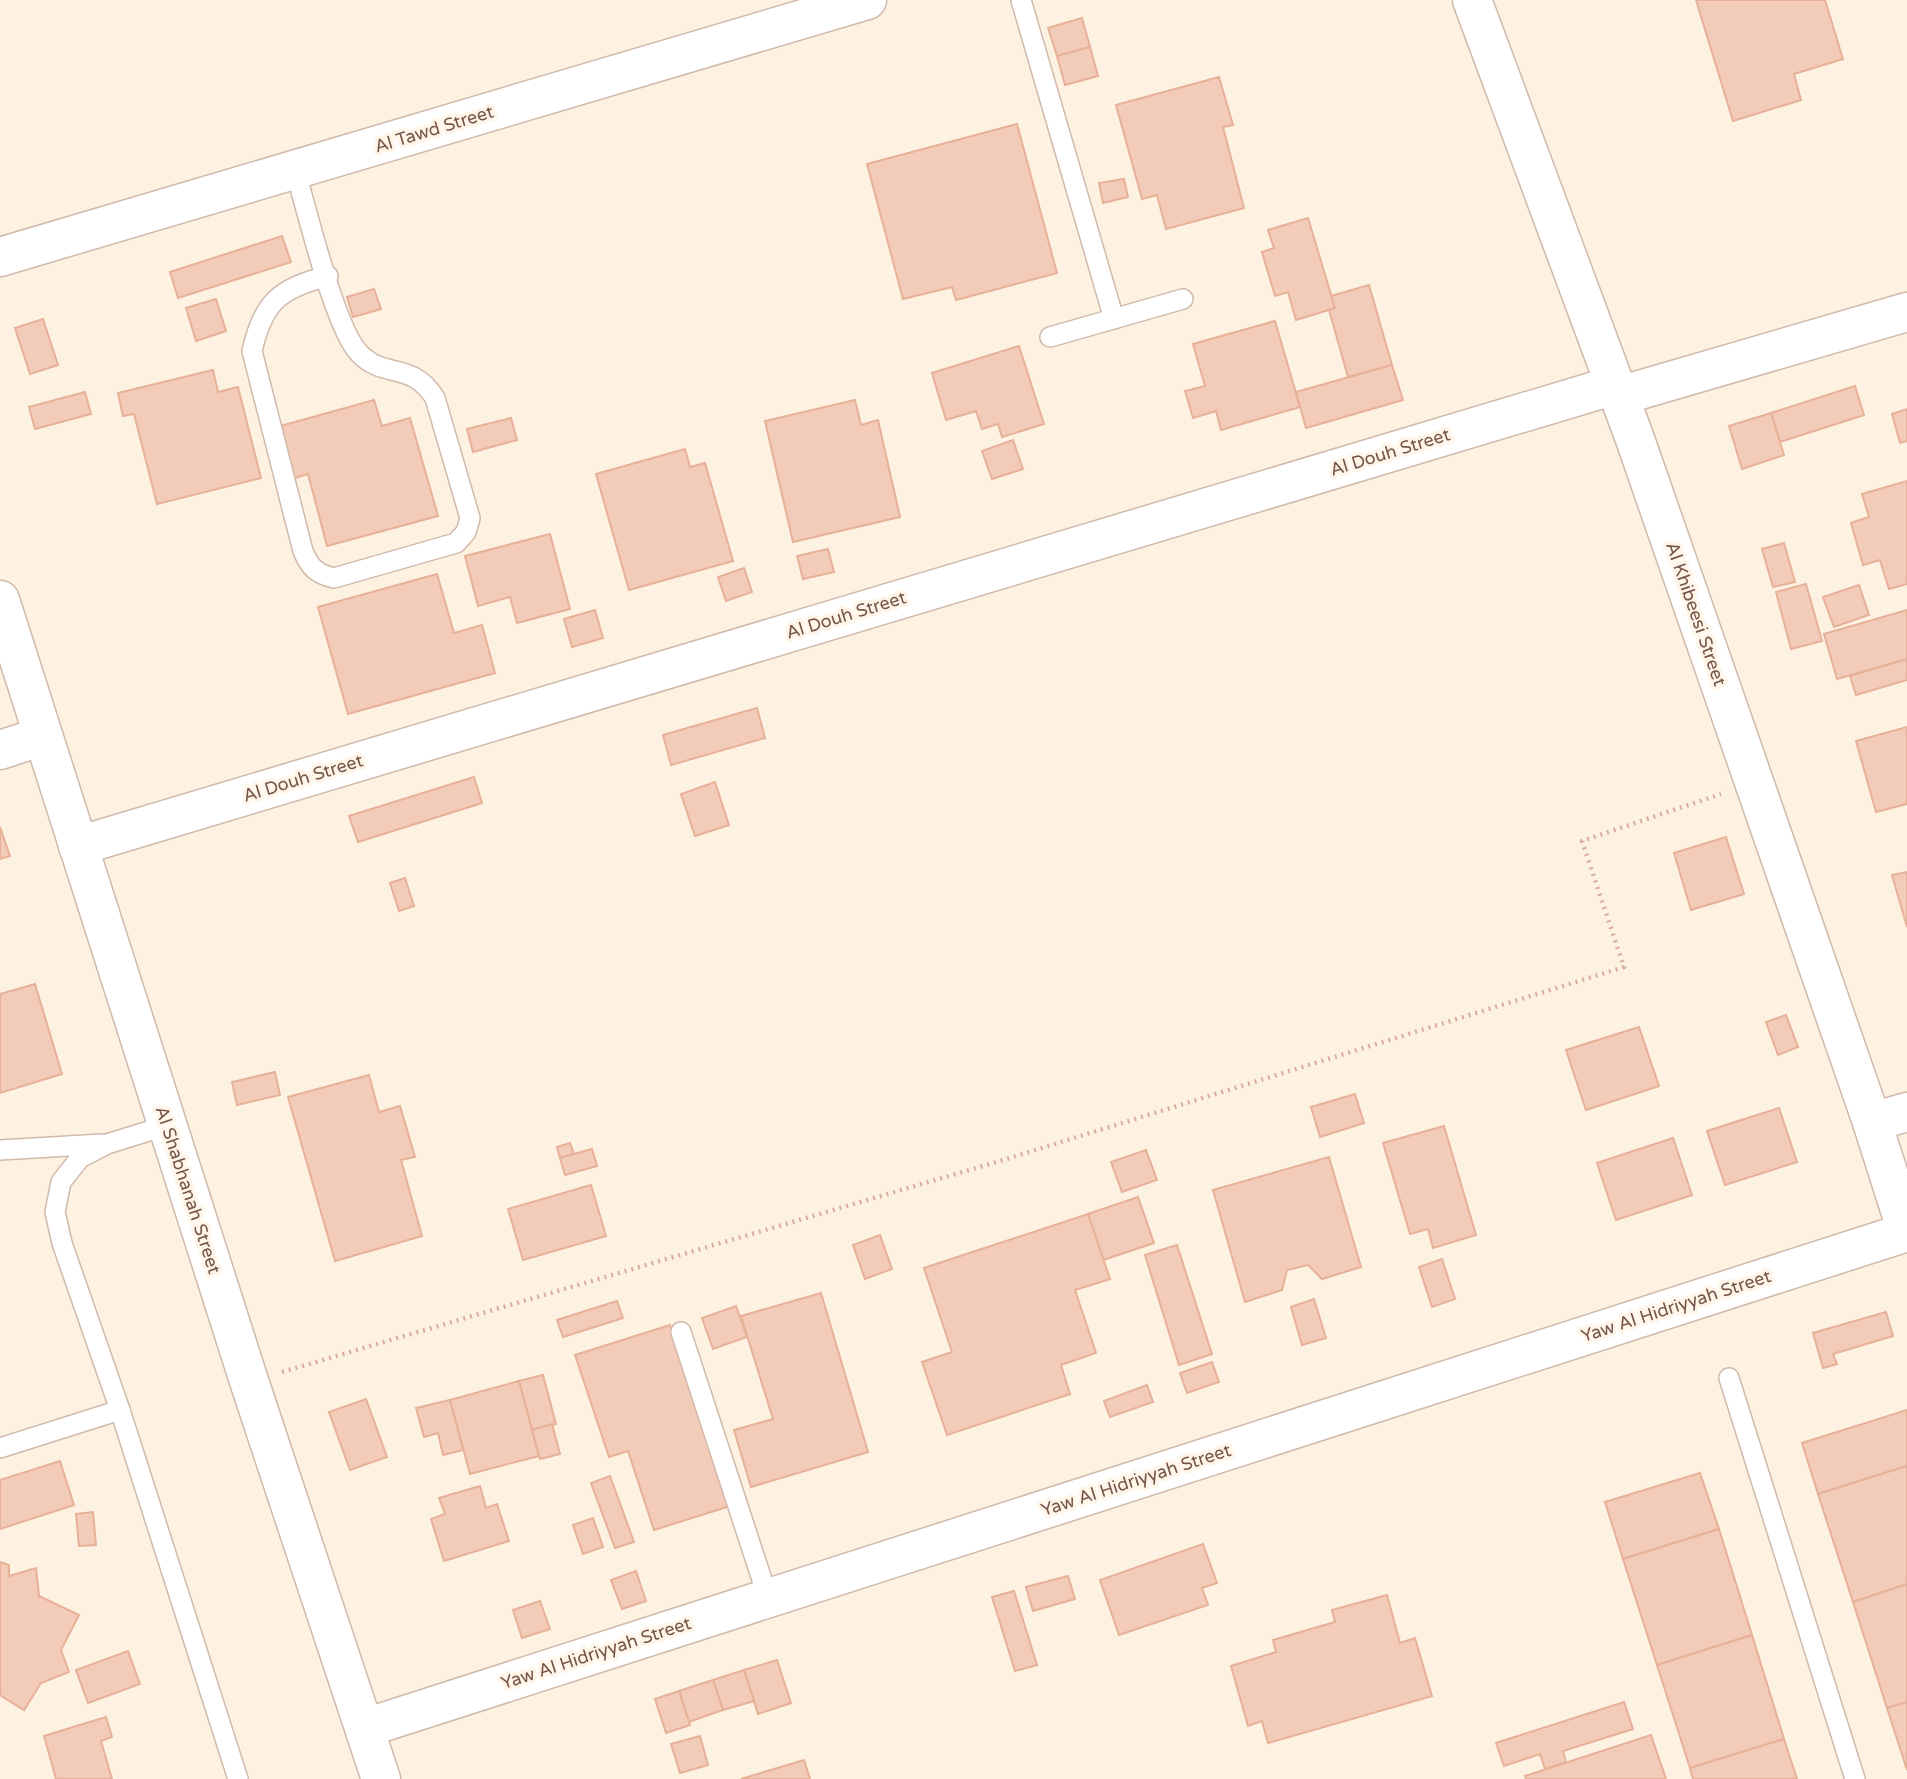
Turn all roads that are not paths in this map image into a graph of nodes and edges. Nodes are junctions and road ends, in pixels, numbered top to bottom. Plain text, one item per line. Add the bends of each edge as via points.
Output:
1 (867, 0) edge
2 (1021, 0) edge
3 (1472, 0) edge
4 (295, 170) junction
5 (0, 257) edge
6 (328, 276) junction
7 (1183, 299) dead end
8 (1907, 312) edge
9 (1114, 319) junction
10 (1050, 337) dead end
11 (1617, 391) junction
12 (0, 600) edge
13 (43, 736) junction
14 (0, 750) edge
15 (78, 846) junction
16 (1890, 1117) edge
17 (168, 1125) junction
18 (107, 1144) junction
19 (0, 1150) edge
20 (1907, 1232) edge
21 (681, 1332) dead end
22 (1729, 1378) dead end
23 (120, 1410) junction
24 (0, 1448) edge
25 (768, 1598) junction
26 (365, 1728) junction
27 (237, 1779) edge
28 (381, 1779) edge
29 (1855, 1779) edge

1 - 4 street, Al Tawd Street
2 - 9 lane
3 - 11 street, Al Khibeesi Street
4 - 5 street, Al Tawd Street
4 - 6 lane
6 - 6 lane via 345,332 360,355 383,368 420,379 435,398 470,518 456,543 334,578 320,575 308,565 252,351 258,324 274,301 296,284
7 - 9 lane
8 - 11 street, Al Douh Street
9 - 10 lane
11 - 15 street, Al Douh Street
11 - 16 street, Al Khibeesi Street via 1755,783
12 - 13 street, Al Shabhanah Street
13 - 14 street
13 - 15 street, Al Shabhanah Street
15 - 17 street, Al Shabhanah Street
16 - 20 street, Al Khibeesi Street
17 - 18 lane
17 - 26 street, Al Shabhanah Street
18 - 19 lane
18 - 23 lane via 80,1158 61,1182 55,1212
20 - 25 street, Yaw Al Hidriyyah Street
21 - 25 lane
22 - 29 lane
23 - 24 lane
23 - 27 lane
25 - 26 street, Yaw Al Hidriyyah Street
26 - 28 street, Al Shabhanah Street

